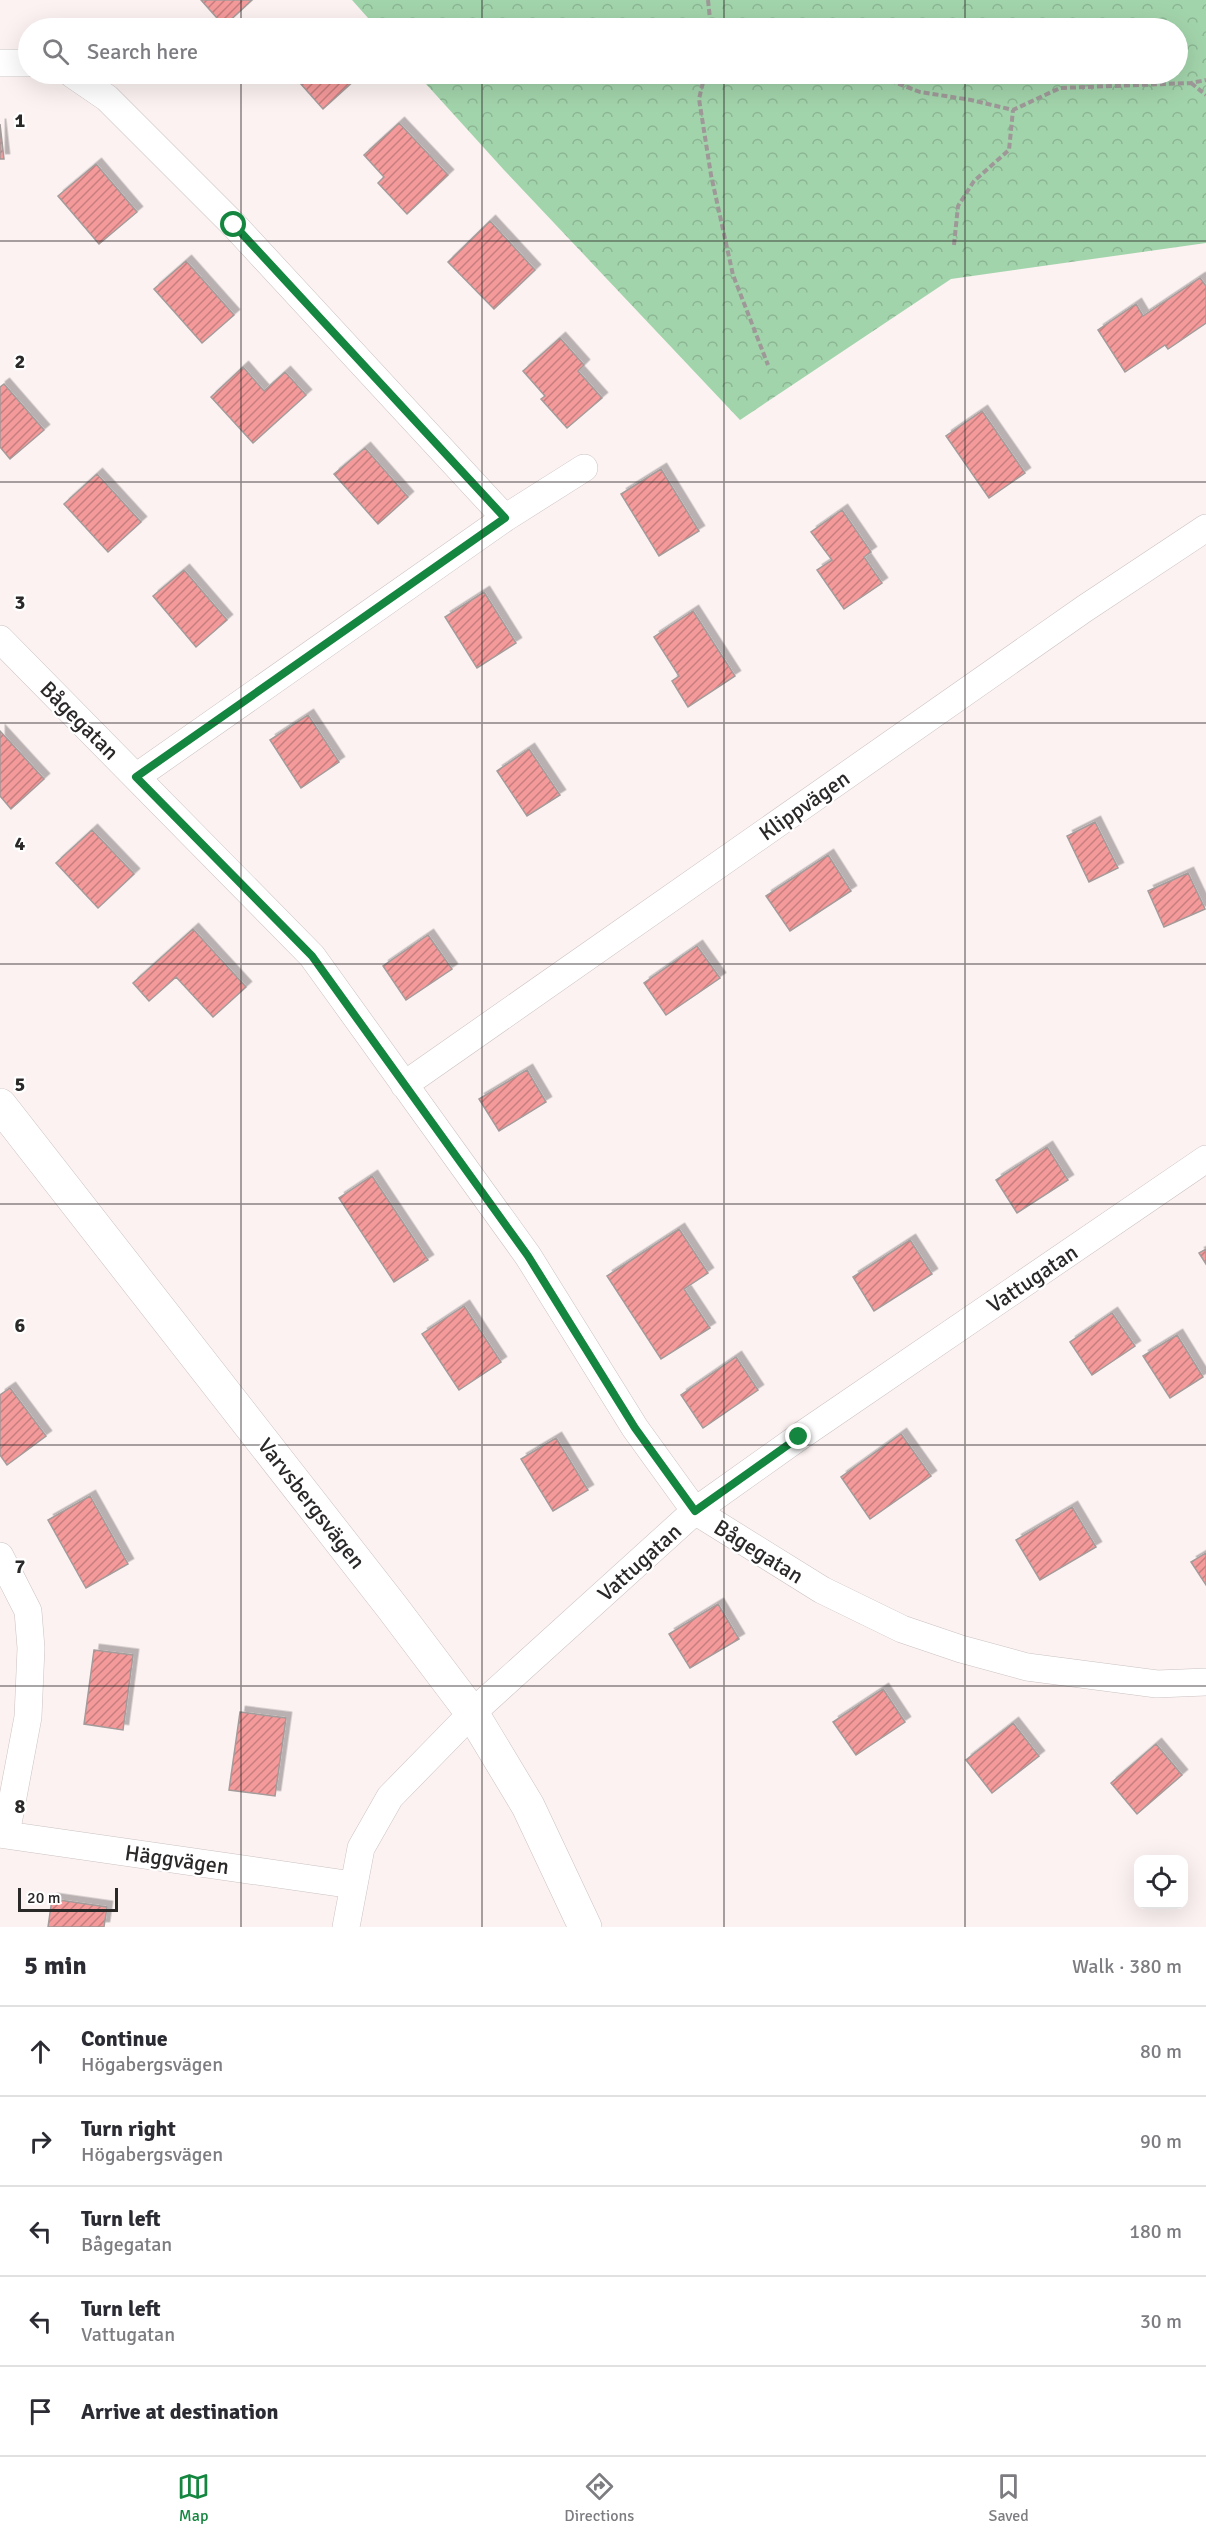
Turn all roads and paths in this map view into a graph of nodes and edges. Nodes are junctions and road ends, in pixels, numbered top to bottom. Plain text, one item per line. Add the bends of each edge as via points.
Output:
1 (708, 0) edge
2 (710, 18) edge
3 (0, 63) edge
4 (18, 63) edge
5 (1206, 80) edge
6 (1188, 83) edge
7 (1191, 83) junction
8 (87, 84) edge
9 (703, 84) edge
10 (899, 84) edge
11 (1165, 84) edge
12 (1206, 95) edge
13 (1013, 110) junction
14 (954, 245) dead end
15 (768, 365) dead end
16 (584, 468) dead end
17 (505, 518) junction
18 (1206, 528) edge
19 (0, 639) edge
20 (136, 777) junction
21 (404, 1085) junction
22 (0, 1105) edge
23 (1206, 1159) edge
24 (695, 1511) junction
25 (0, 1556) edge
26 (1206, 1682) edge
27 (471, 1713) junction
28 (3, 1834) edge
29 (353, 1885) junction
30 (346, 1927) edge
31 (585, 1927) edge

1 - 2 path
3 - 4 street
5 - 7 path
6 - 7 path
7 - 12 path
8 - 17 street via 107,98 234,225
9 - 15 path via 699,99 711,175 733,275
10 - 13 path via 920,92
11 - 13 path via 1060,88
13 - 14 path via 1009,150 974,181 958,206
16 - 17 street
17 - 20 street
18 - 21 street, Klippvägen
19 - 20 street, Bågegatan
20 - 21 street, Bågegatan via 312,956
21 - 24 street, Bågegatan via 528,1256 635,1428
22 - 27 street, Varvsbergsvägen
23 - 24 street, Vattugatan
24 - 26 street, Bågegatan via 822,1590 902,1629 961,1649 1027,1667 1157,1684
24 - 27 street, Vattugatan
25 - 28 street via 28,1611 31,1648 28,1717
27 - 29 street, Vattugatan via 390,1797 361,1848
27 - 31 street, Varvsbergsvägen via 528,1806
28 - 29 street, Häggvägen
29 - 30 street, Vattugatan

